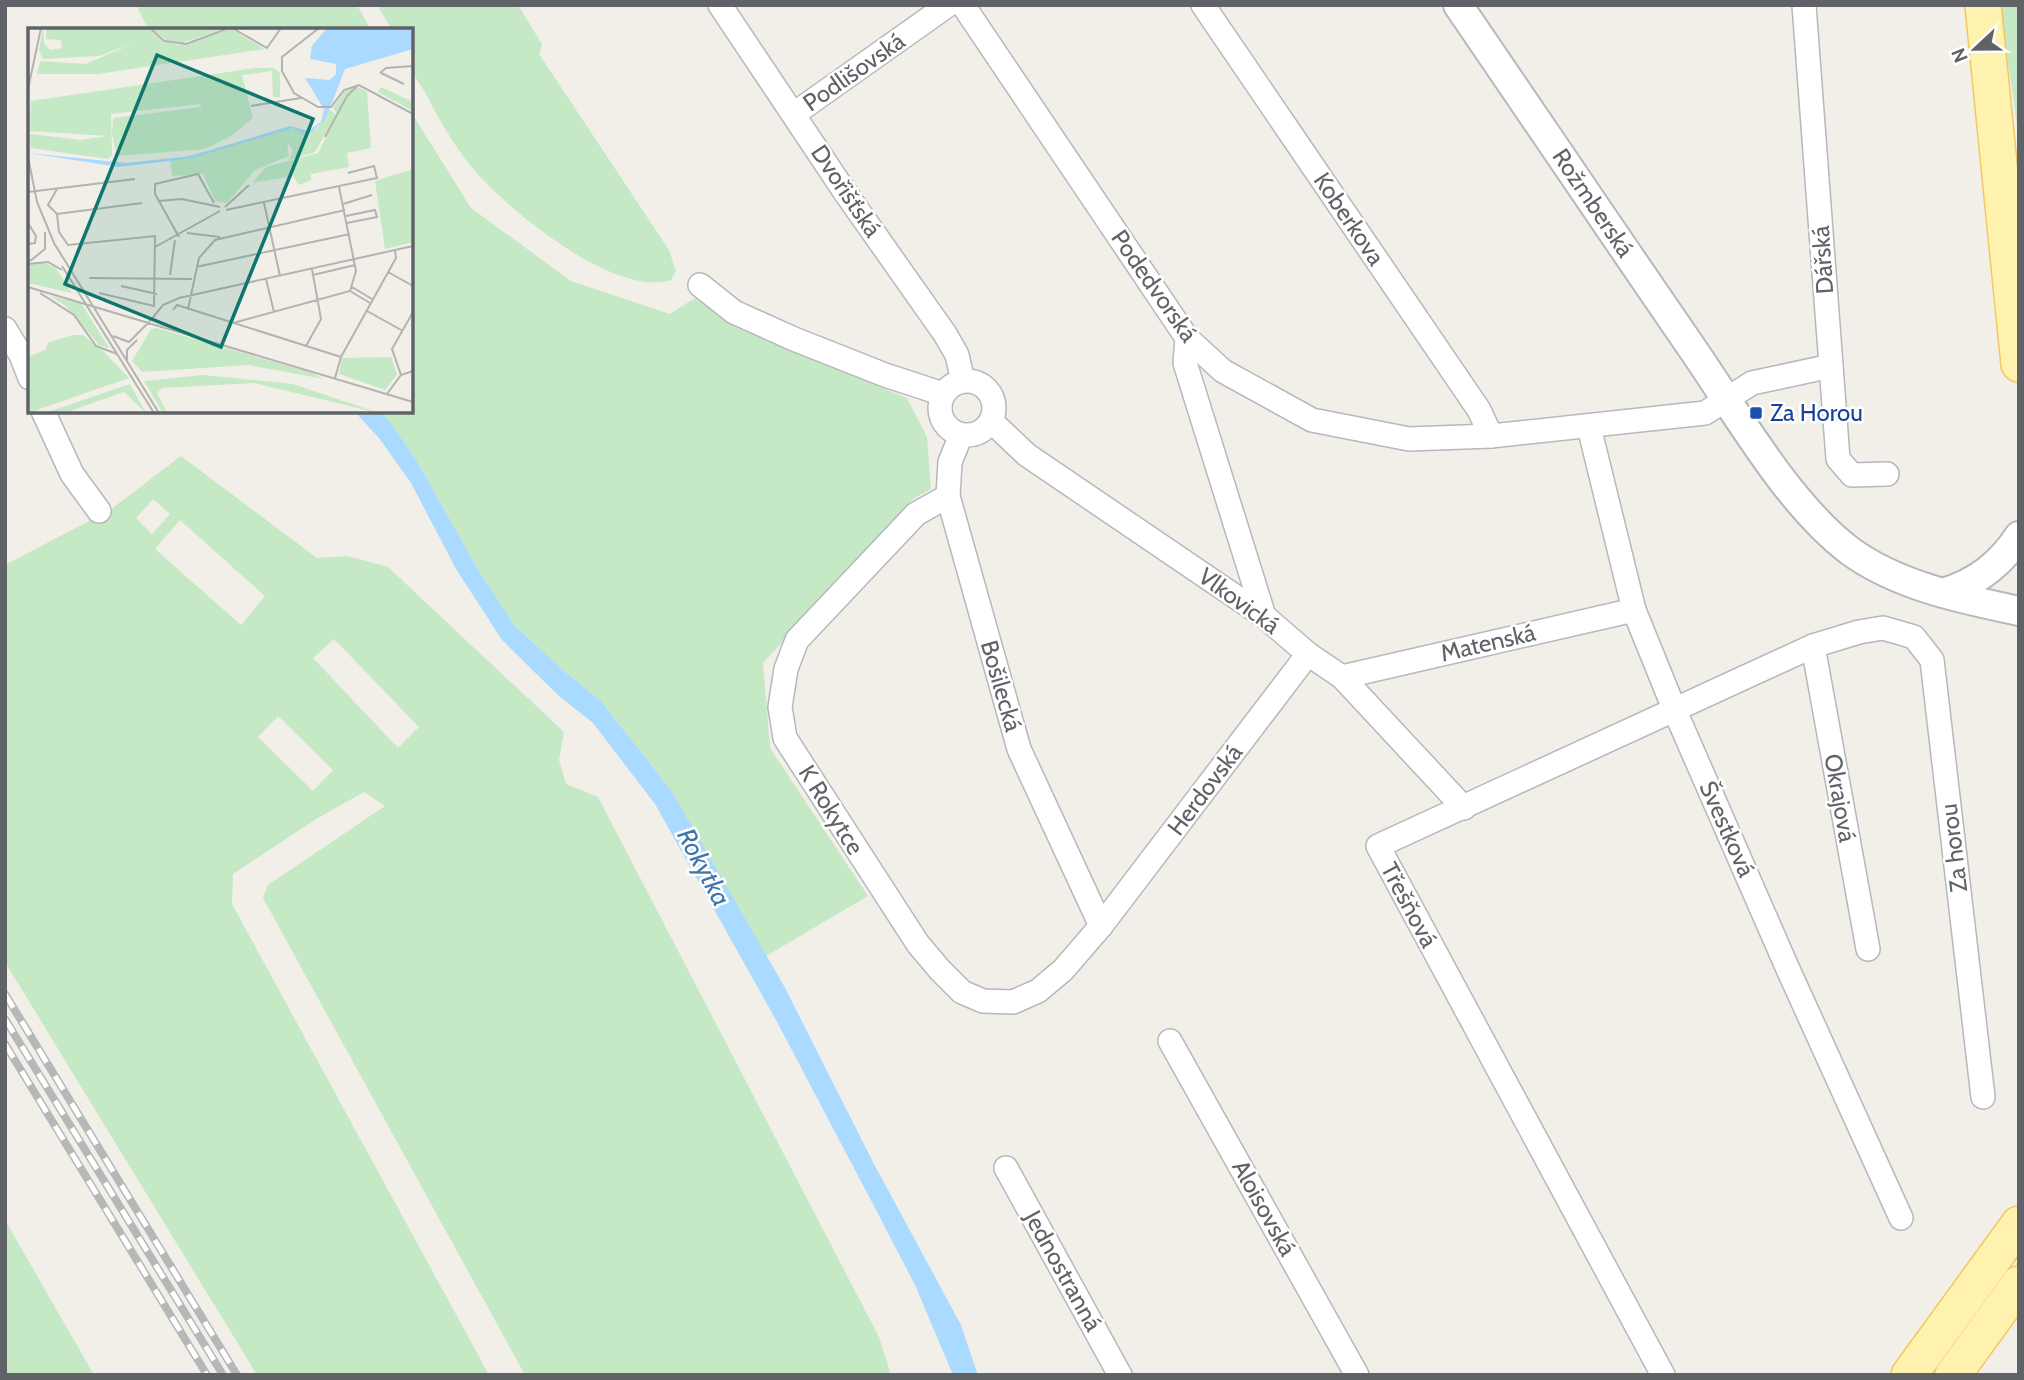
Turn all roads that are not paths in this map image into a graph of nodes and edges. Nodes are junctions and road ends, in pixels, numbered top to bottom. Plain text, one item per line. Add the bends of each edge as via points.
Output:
1 (720, 5) edge
2 (948, 5) edge
3 (963, 5) edge
4 (1203, 5) edge
5 (1458, 5) edge
6 (1804, 5) edge
7 (1983, 5) edge
8 (794, 114) junction
9 (700, 285) dead end
10 (5, 329) edge
11 (1187, 338) junction
12 (2019, 364) edge
13 (1831, 366) junction
14 (28, 373) edge
15 (964, 381) junction
16 (943, 394) junction
17 (1728, 400) junction
18 (44, 413) edge
19 (991, 421) junction
20 (1589, 427) junction
21 (961, 435) junction
22 (1491, 436) junction
23 (1887, 474) dead end
24 (948, 496) junction
25 (99, 511) dead end
26 (2019, 536) edge
27 (1943, 593) junction
28 (1634, 610) junction
29 (2019, 611) edge
30 (1264, 616) junction
31 (1883, 628) joint
32 (1813, 646) junction
33 (1308, 654) junction
34 (1342, 677) junction
35 (1675, 711) junction
36 (1464, 808) junction
37 (1101, 926) junction
38 (1868, 949) dead end
39 (1170, 1041) dead end
40 (1983, 1097) dead end
41 (1006, 1168) dead end
42 (1901, 1217) dead end
43 (2019, 1224) edge
44 (2019, 1284) edge
45 (1121, 1375) edge
46 (1357, 1375) edge
47 (1663, 1375) edge
48 (1909, 1375) edge
49 (1953, 1375) edge

1 - 8 street, Dvořišťská
2 - 8 street, Podlišovská
3 - 11 street, Podedvorská
4 - 22 street, Koberkova via 1479,410
5 - 17 street, Rožmberská
6 - 13 street, Dářská
7 - 12 main road
8 - 15 street, Dvořišťská via 945,334
9 - 16 street via 734,312 794,339
10 - 14 street
11 - 22 street, Podedvorská via 1223,371 1312,420 1409,439
11 - 30 street via 1185,363
13 - 17 street via 1752,383
13 - 23 street, Dářská via 1838,459 1852,475
15 - 16 street
15 - 19 street via 984,386 991,395 995,407
16 - 21 street via 940,415 947,427
17 - 20 street, Podedvorská via 1705,413
17 - 27 street, Rožmberská via 1777,471 1831,536 1879,568
18 - 25 street via 72,474
19 - 21 street via 974,435
19 - 30 street, Vlkovická via 1027,455
20 - 22 street, Podedvorská
20 - 28 street, Švestková
21 - 24 street, Bošilecká via 950,462
24 - 37 street, Bošilecká via 1018,749
24 - 37 street, K Rokytce via 916,514 797,640 786,669 780,707 785,738 918,944 962,992 983,1001 1013,1002 1038,991
26 - 27 street via 1993,567
27 - 29 street, Rožmberská
28 - 34 street, Matenská
28 - 35 street, Švestková
30 - 33 street, Vlkovická
31 - 32 street, Třešňová
31 - 40 street, Za horou via 1914,637 1932,660
32 - 35 street, Třešňová
32 - 38 street, Okrajová
33 - 34 street, Vlkovická
33 - 37 street, Herdovská
34 - 36 street, Vlkovická
35 - 36 street, Třešňová
35 - 42 street, Švestková
36 - 47 street, Třešňová via 1378,846
39 - 46 street, Aloisovská
41 - 45 street, Jednostranná
43 - 48 main road
44 - 49 main road

